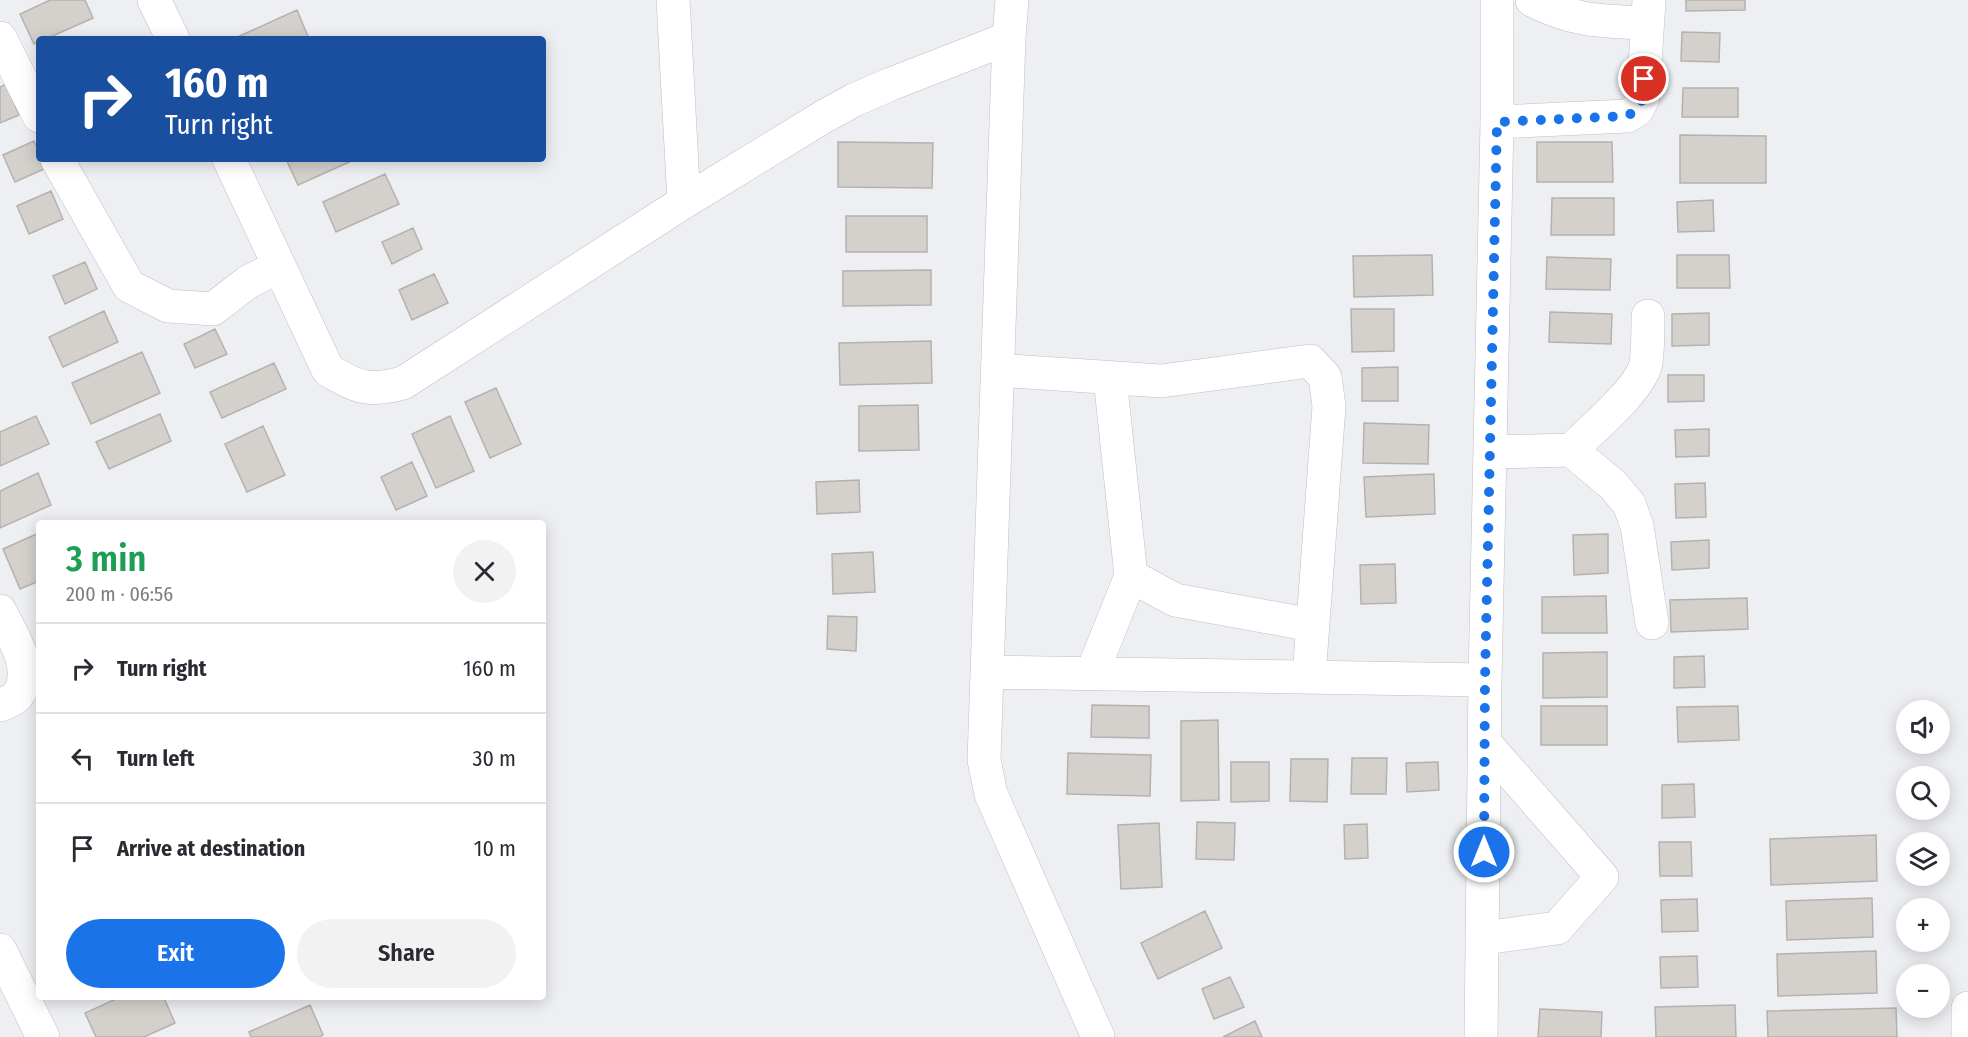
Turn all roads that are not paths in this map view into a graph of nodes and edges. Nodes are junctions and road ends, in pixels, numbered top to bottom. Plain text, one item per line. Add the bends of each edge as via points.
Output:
1 (154, 0) edge
2 (673, 0) edge
3 (1012, 0) edge
4 (1497, 0) edge
5 (1532, 0) edge
6 (1649, 12) edge
7 (171, 36) edge
8 (0, 38) edge
9 (1008, 38) junction
10 (36, 110) edge
11 (1497, 122) junction
12 (59, 162) edge
13 (230, 162) edge
14 (684, 202) junction
15 (279, 266) junction
16 (1648, 316) dead end
17 (997, 370) junction
18 (1110, 378) junction
19 (1571, 450) junction
20 (1491, 452) junction
21 (1131, 576) junction
22 (0, 611) edge
23 (1652, 623) dead end
24 (1312, 626) junction
25 (987, 672) junction
26 (1092, 673) junction
27 (1309, 677) junction
28 (1485, 680) junction
29 (0, 705) edge
30 (1485, 743) junction
31 (1484, 938) junction
32 (0, 950) edge
33 (1968, 1008) edge
34 (43, 1037) edge
35 (1098, 1037) edge
36 (1481, 1037) edge
37 (1968, 1037) edge

1 - 7 street
2 - 14 street
3 - 9 street
4 - 11 street
5 - 6 street via 1583,20
6 - 11 street via 1643,98 1637,110 1627,116
8 - 10 street
9 - 14 street via 854,100
9 - 17 street
11 - 20 street
12 - 15 street via 129,286 168,306 213,309 248,282
13 - 15 street
14 - 15 street via 403,382 381,389 353,385 328,370
16 - 19 street via 1646,364 1641,378
17 - 18 street
17 - 25 street
18 - 21 street
18 - 24 street via 1161,381 1310,361 1325,377 1329,406
19 - 20 street
19 - 23 street via 1613,484 1629,504
20 - 28 street
21 - 24 street via 1175,600
21 - 26 street
22 - 29 street via 21,654 25,677 16,696
24 - 27 street
25 - 26 street
25 - 35 street via 984,760 991,794
26 - 27 street
27 - 28 street
28 - 30 street
30 - 31 street
30 - 31 street via 1602,878 1557,928
31 - 36 street
32 - 34 street
33 - 37 street

